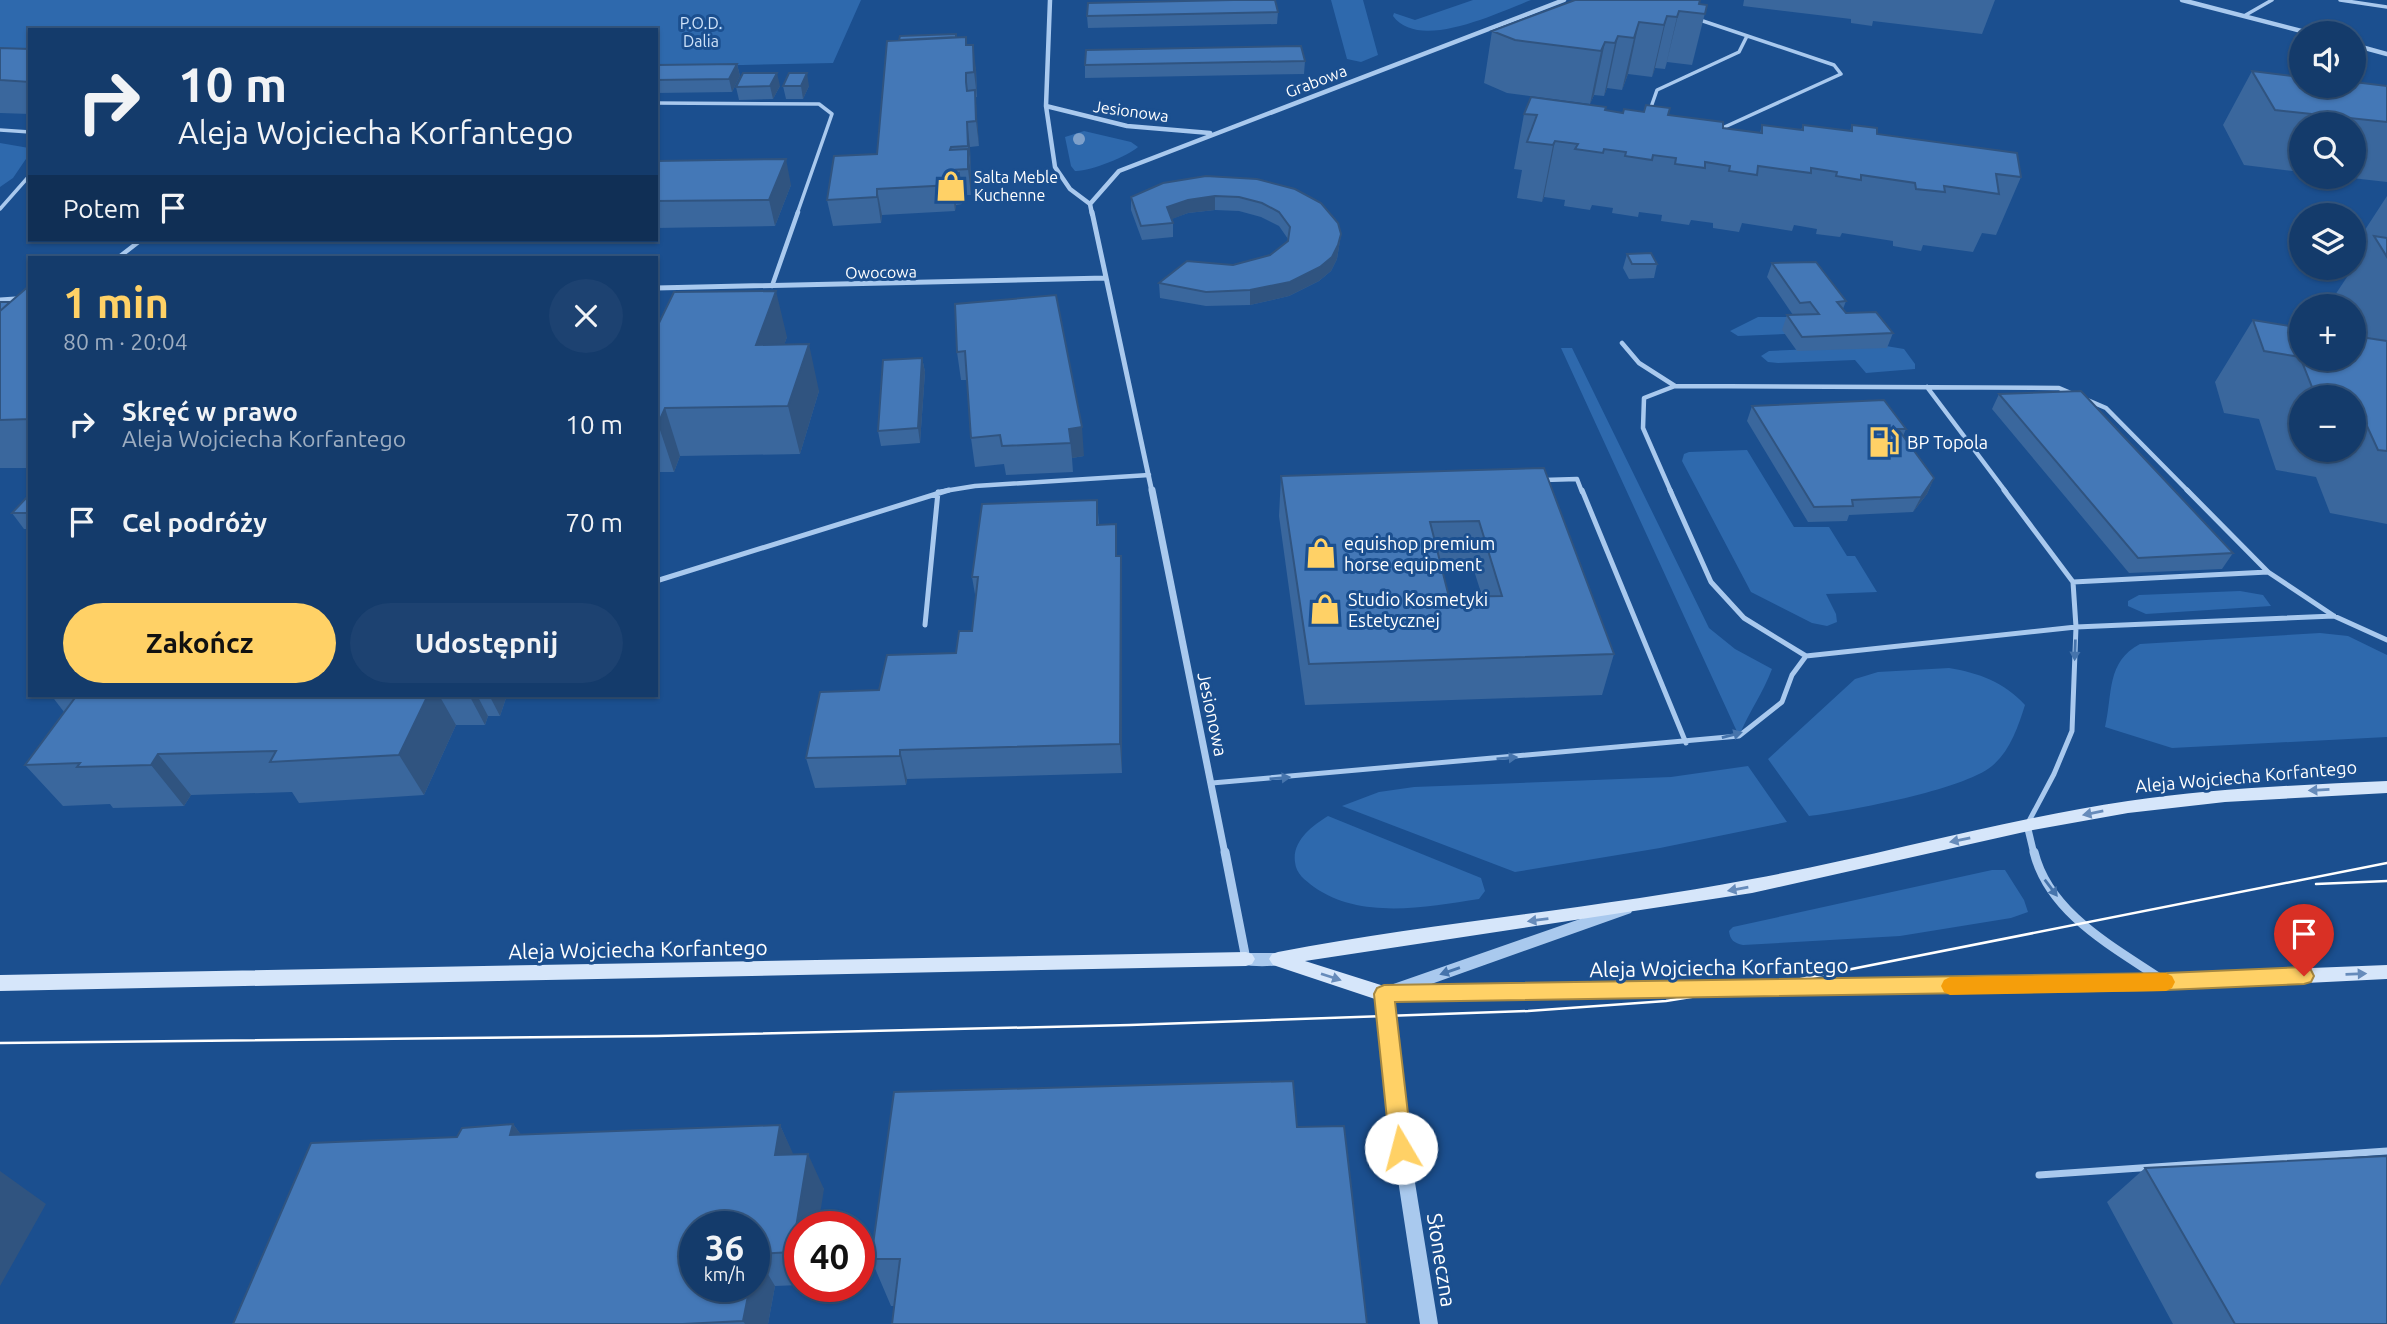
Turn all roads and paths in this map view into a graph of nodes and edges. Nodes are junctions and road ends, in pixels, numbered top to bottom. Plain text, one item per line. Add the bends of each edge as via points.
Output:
1 (1050, 0) edge
2 (1563, 0) edge
3 (2182, 0) edge
4 (2272, 0) edge
5 (2340, 0) edge
6 (2387, 8) edge
7 (2244, 16) junction
8 (1695, 18) dead end
9 (2289, 28) edge
10 (1747, 36) junction
11 (2366, 48) edge
12 (2387, 54) edge
13 (658, 103) edge
14 (1046, 106) junction
15 (1648, 118) edge
16 (0, 130) edge
17 (28, 132) edge
18 (1214, 133) junction
19 (1709, 134) edge
20 (28, 177) edge
21 (1090, 204) junction
22 (0, 209) edge
23 (138, 242) edge
24 (120, 256) edge
25 (1106, 278) junction
26 (772, 286) junction
27 (658, 288) edge
28 (28, 298) edge
29 (0, 300) edge
30 (1622, 343) dead end
31 (1675, 386) junction
32 (1927, 387) junction
33 (1149, 475) junction
34 (1535, 480) edge
35 (939, 492) junction
36 (2268, 572) junction
37 (658, 580) edge
38 (2073, 582) junction
39 (2334, 616) junction
40 (925, 625) dead end
41 (2076, 627) junction
42 (2387, 640) edge
43 (1806, 656) junction
44 (1686, 743) junction
45 (1212, 783) junction
46 (2387, 787) edge
47 (2027, 825) junction
48 (1630, 908) junction
49 (1246, 959) junction
50 (1278, 959) junction
51 (2387, 972) edge
52 (2166, 982) junction
53 (0, 983) edge
54 (1384, 994) junction
55 (2387, 1151) edge
56 (2039, 1175) dead end
57 (1429, 1324) edge

1 - 14 street
2 - 18 street, Grabowa
3 - 7 street
4 - 7 lane
5 - 6 lane
7 - 9 street
8 - 10 lane
10 - 15 lane via 1739,52 1657,90
10 - 19 lane via 1834,65 1841,74
11 - 12 street
13 - 26 lane via 820,104 832,114
14 - 18 street, Jesionowa via 1149,131
14 - 21 street via 1055,167 1070,189
16 - 17 lane
18 - 21 street, Grabowa via 1119,172
20 - 22 lane
21 - 25 street, Jesionowa
23 - 24 lane
25 - 26 street, Owocowa
25 - 33 street, Jesionowa
26 - 27 street, Owocowa
28 - 29 street
30 - 31 lane via 1648,372
31 - 32 lane
31 - 43 lane via 1644,398 1643,428 1711,582 1744,618
32 - 36 lane via 2059,388 2106,408
32 - 38 lane
33 - 35 lane
33 - 45 street, Jesionowa
34 - 44 lane via 1577,479
35 - 37 lane
35 - 40 lane
36 - 38 lane
36 - 39 lane
38 - 41 lane
39 - 41 lane
39 - 42 lane
41 - 43 lane
41 -> 47 lane via 2072,731
44 -> 43 lane via 1739,736 1782,702 1792,675
45 -> 44 lane
45 - 49 street, Jesionowa
46 -> 47 main road, Aleja Wojciecha Korfantego via 2129,806
47 -> 48 main road, Aleja Wojciecha Korfantego via 1754,886
47 -> 52 street via 2038,870 2078,923
48 -> 50 main road, Aleja Wojciecha Korfantego via 1358,942
48 -> 54 street
49 - 50 street, Aleja Wojciecha Korfantego
49 - 53 main road, Aleja Wojciecha Korfantego
50 -> 54 main road, Aleja Wojciecha Korfantego
52 -> 51 main road, Aleja Wojciecha Korfantego
52 - 54 main road, Aleja Wojciecha Korfantego
54 - 57 street, Słoneczna via 1397,1121
55 - 56 lane

